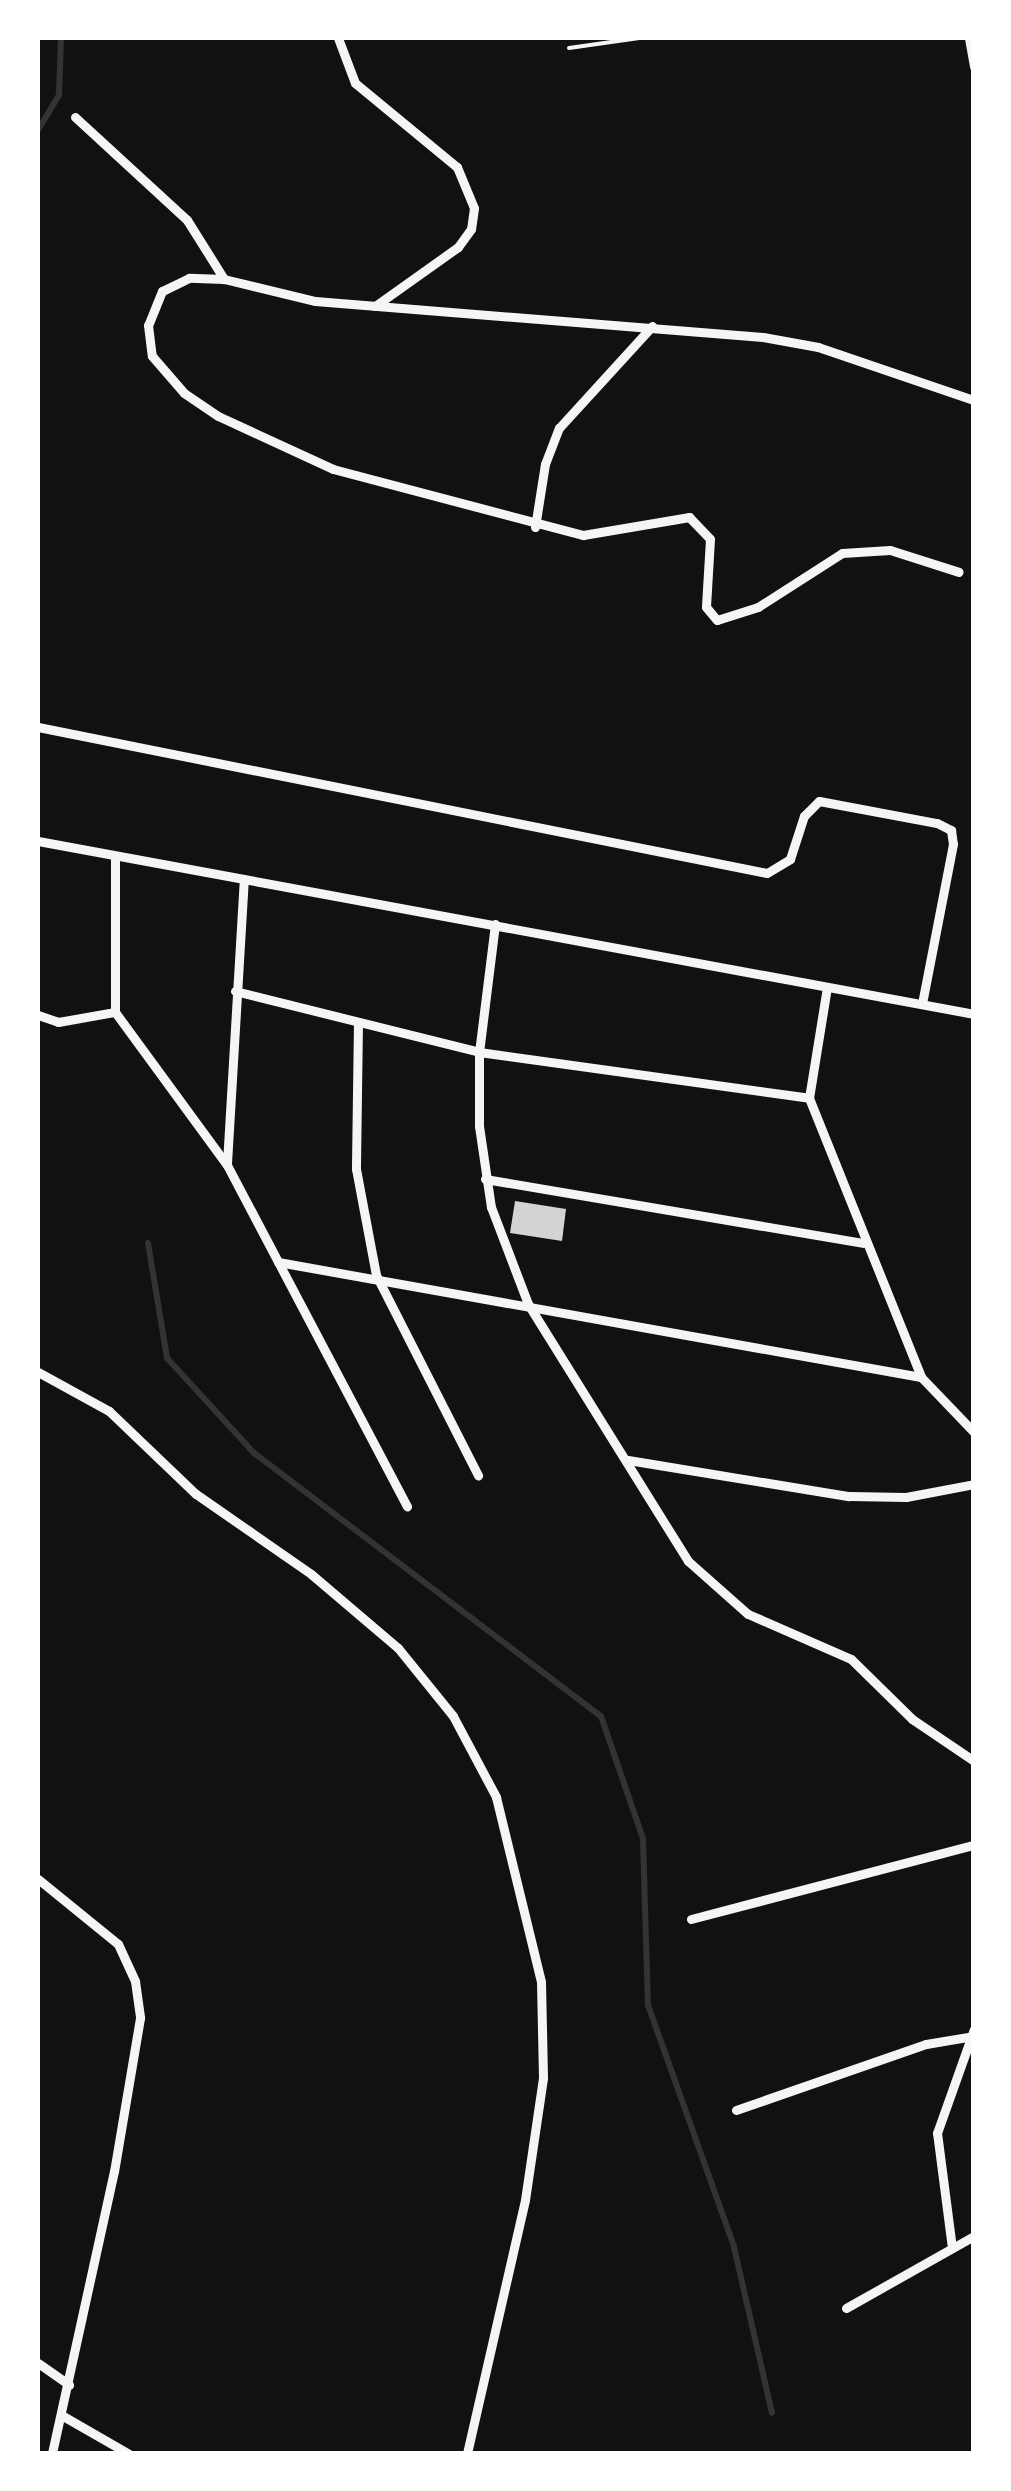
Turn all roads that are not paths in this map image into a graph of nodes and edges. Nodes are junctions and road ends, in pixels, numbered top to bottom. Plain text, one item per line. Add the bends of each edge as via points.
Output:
1 (338, 38) edge
2 (639, 38) edge
3 (969, 38) edge
4 (568, 48) dead end
5 (974, 67) edge
6 (75, 117) dead end
7 (224, 278) junction
8 (374, 307) junction
9 (652, 326) junction
10 (974, 400) edge
11 (535, 527) junction
12 (959, 572) dead end
13 (38, 727) edge
14 (38, 842) edge
15 (115, 856) junction
16 (244, 881) junction
17 (495, 924) junction
18 (826, 987) junction
19 (235, 991) junction
20 (922, 1003) junction
21 (115, 1012) junction
22 (974, 1014) edge
23 (38, 1016) edge
24 (358, 1022) junction
25 (479, 1052) junction
26 (810, 1098) junction
27 (227, 1165) junction
28 (485, 1179) junction
29 (863, 1243) junction
30 (278, 1262) junction
31 (376, 1275) junction
32 (528, 1304) junction
33 (38, 1372) edge
34 (921, 1377) junction
35 (974, 1432) edge
36 (628, 1460) junction
37 (478, 1476) dead end
38 (974, 1484) edge
39 (407, 1507) dead end
40 (974, 1762) edge
41 (974, 1845) edge
42 (38, 1879) edge
43 (691, 1919) dead end
44 (973, 2034) edge
45 (736, 2110) dead end
46 (974, 2236) edge
47 (952, 2248) junction
48 (846, 2308) dead end
49 (38, 2364) edge
50 (69, 2386) junction
51 (63, 2416) junction
52 (52, 2454) edge
53 (129, 2454) edge
54 (468, 2454) edge

1 - 8 street via 355,84 457,168 474,208 471,229 458,247
2 - 4 lane
3 - 5 street
6 - 7 street via 186,220
7 - 8 street via 315,301
7 - 11 street via 173,282 151,314 152,356 184,393 262,440 333,469
8 - 9 street
9 - 10 street via 818,347
9 - 11 street via 559,428 545,464
11 - 12 street via 597,535 668,516 697,520 710,539 706,607 716,620 758,607 842,554 890,550
13 - 20 street via 756,870 782,867 804,816 819,801 951,830
14 - 15 street
15 - 16 street
15 - 21 street
16 - 17 street
16 - 19 street
17 - 18 street
17 - 25 street
18 - 20 street
18 - 26 street
19 - 24 street
19 - 27 street
20 - 22 street
21 - 23 street via 58,1022
21 - 27 street
24 - 25 street
24 - 31 street via 356,1170
25 - 26 street
25 - 28 street
26 - 29 street
27 - 30 street
28 - 29 street
28 - 32 street
29 - 34 street
30 - 31 street
30 - 39 street
31 - 32 street
31 - 37 street
32 - 34 street
32 - 36 street
33 - 54 street via 109,1411 196,1494 374,1625 454,1716 496,1797 541,1982 543,2078 525,2200
34 - 35 street
36 - 38 street via 850,1496 906,1497
36 - 40 street via 688,1561 748,1614 852,1659 912,1718
41 - 43 street
42 - 50 street via 118,1944 135,1982 140,2018
44 - 45 street
44 - 47 street via 937,2133
46 - 47 street
47 - 48 street
49 - 50 street
50 - 51 street
51 - 52 street
51 - 53 street

